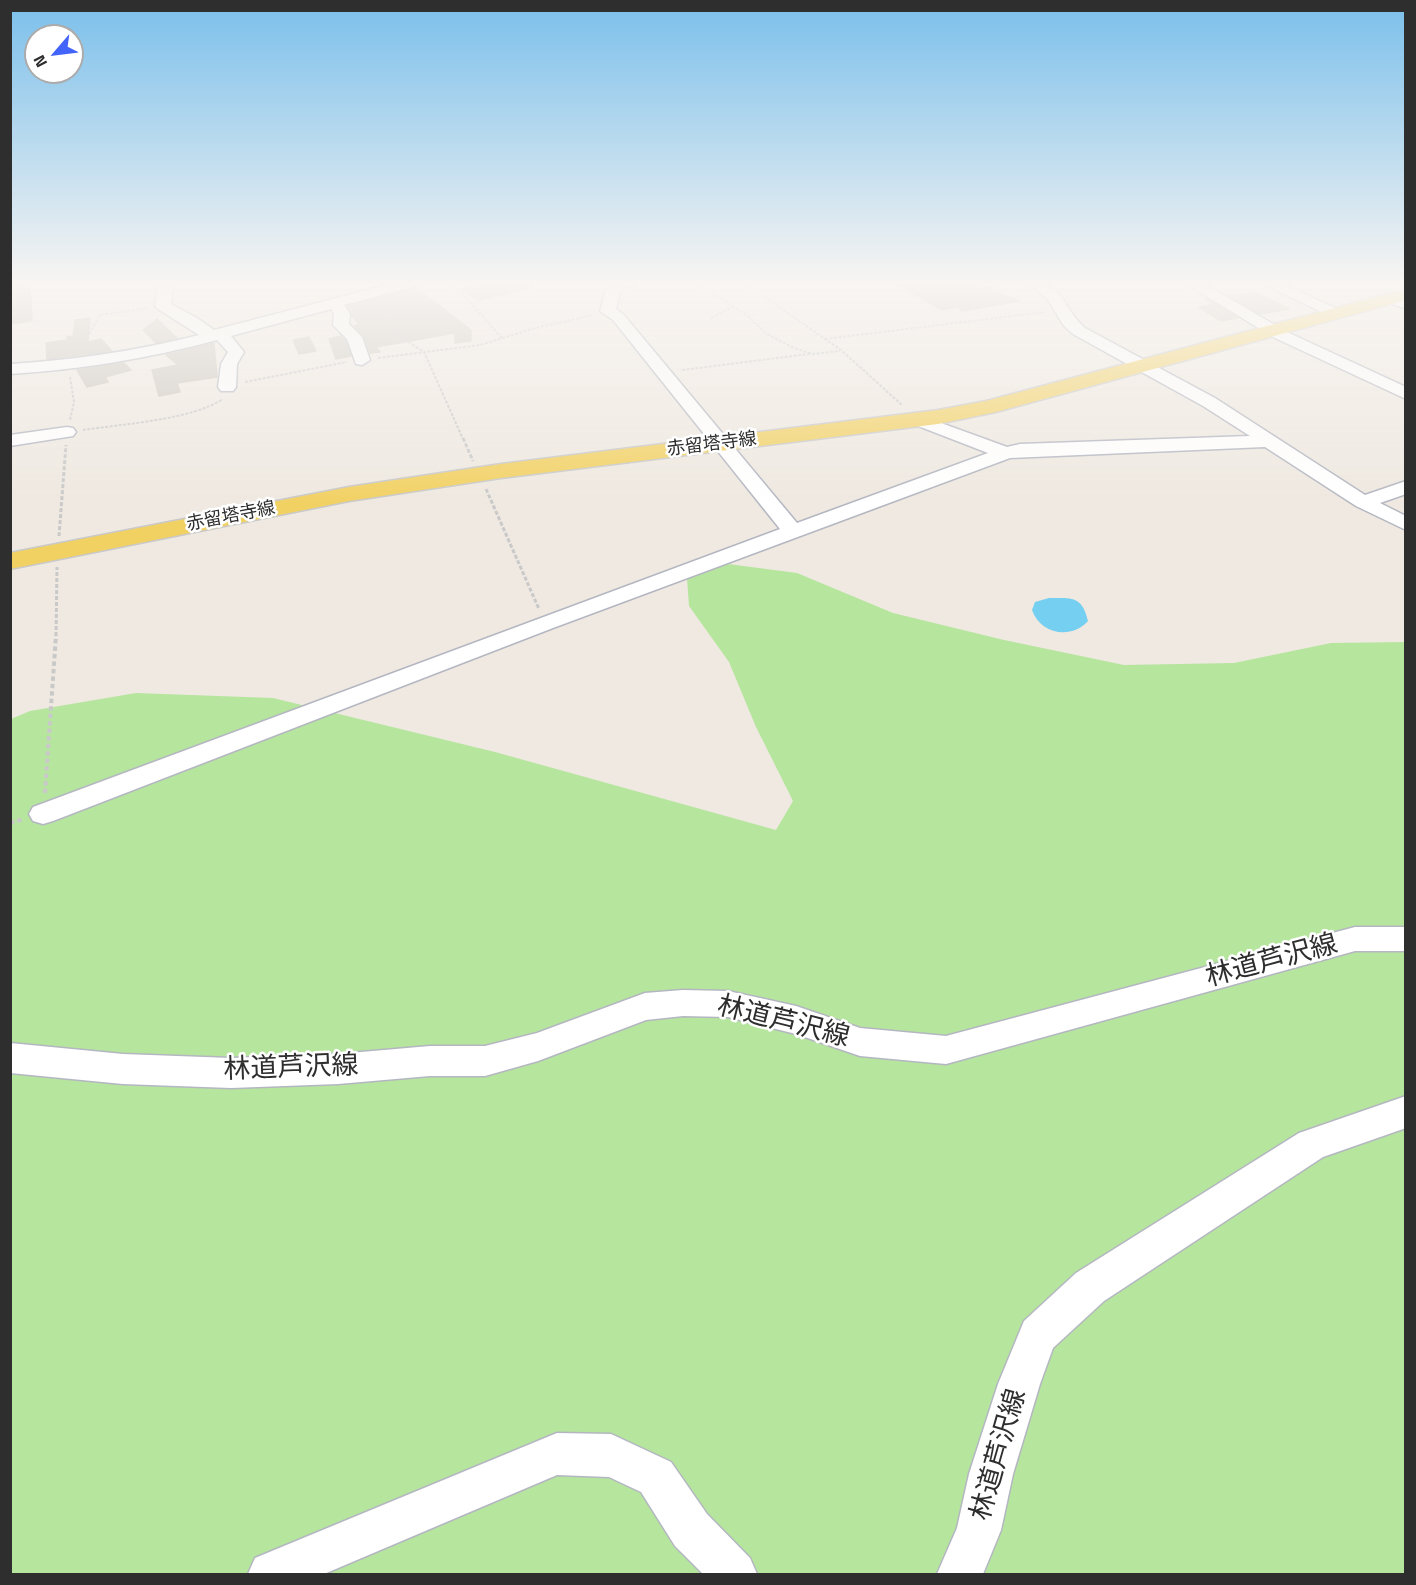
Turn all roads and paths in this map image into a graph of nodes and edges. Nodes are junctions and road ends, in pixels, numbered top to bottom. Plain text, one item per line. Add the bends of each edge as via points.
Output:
1 (82, 356) edge
2 (128, 356) edge
3 (234, 356) edge
4 (361, 356) edge
5 (426, 356) edge
6 (650, 356) edge
7 (797, 356) edge
8 (848, 356) edge
9 (1122, 356) edge
10 (1175, 356) edge
11 (1328, 356) edge
12 (362, 360) dead end
13 (80, 364) junction
14 (1139, 366) junction
15 (10, 369) edge
16 (664, 373) junction
17 (227, 387) dead end
18 (1406, 394) edge
19 (919, 420) junction
20 (67, 432) junction
21 (10, 441) edge
22 (1269, 441) junction
23 (722, 443) junction
24 (1005, 453) junction
25 (480, 475) junction
26 (1406, 487) edge
27 (1363, 502) junction
28 (1406, 524) edge
29 (793, 531) junction
30 (58, 552) junction
31 (10, 561) edge
32 (545, 623) junction
33 (43, 814) joint
34 (1406, 939) edge
35 (10, 1058) edge
36 (1406, 1112) edge
37 (271, 1575) edge
38 (734, 1575) edge
39 (960, 1575) edge

1 - 13 path
2 - 13 street
3 - 17 street
4 - 12 street
5 - 25 path
6 - 16 street
7 - 16 path
8 - 19 path
9 - 14 street
10 - 14 main road, 赤留塔寺線
11 - 18 street
13 - 15 street
13 - 20 path via 70,370 74,402
14 - 19 main road, 赤留塔寺線 via 988,407
14 - 22 street via 1184,387
16 - 23 street
19 - 23 main road, 赤留塔寺線
19 - 24 street
20 - 21 street
20 - 30 path
22 - 24 street
22 - 27 street
23 - 25 main road, 赤留塔寺線
23 - 29 street
24 - 29 street
25 - 30 main road, 赤留塔寺線 via 349,494
25 - 32 path
26 - 27 street
27 - 28 street
29 - 32 street
30 - 31 main road, 赤留塔寺線
30 - 33 path via 55,660
32 - 33 street
34 - 35 street, 林道芦沢線 via 1355,939 946,1050 860,1042 796,1020 728,1004 683,1003 645,1007 538,1047 485,1061 231,1073 123,1069
36 - 39 street, 林道芦沢線 via 1312,1145 1090,1287 1038,1335 991,1474 979,1530
37 - 38 street via 557,1454 611,1456 656,1478 691,1530

